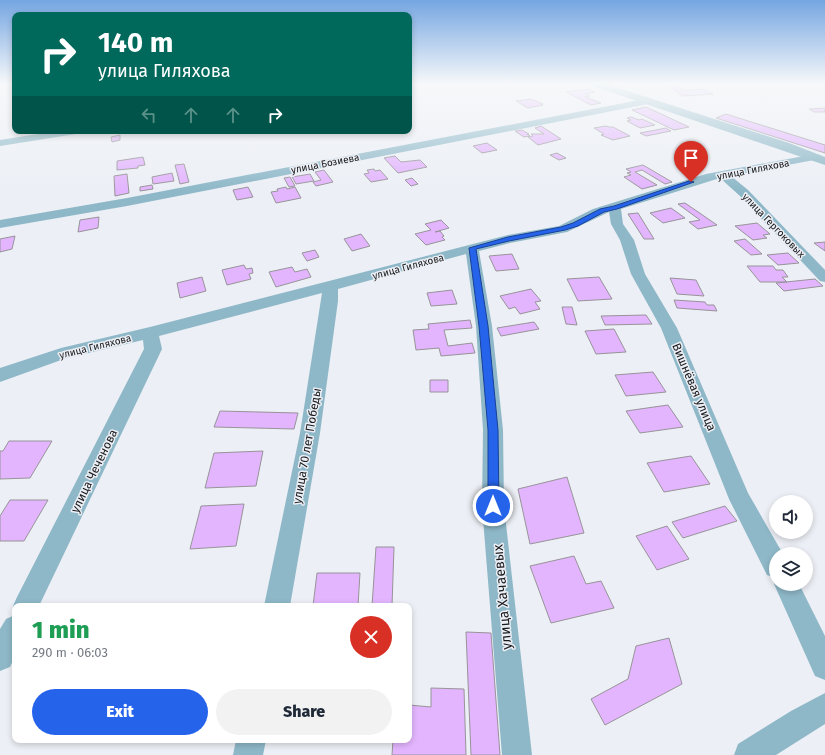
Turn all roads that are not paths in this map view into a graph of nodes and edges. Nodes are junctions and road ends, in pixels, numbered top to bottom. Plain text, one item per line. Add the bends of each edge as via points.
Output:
1 (556, 119) edge
2 (703, 119) edge
3 (55, 134) edge
4 (0, 142) edge
5 (820, 159) edge
6 (722, 174) junction
7 (615, 208) junction
8 (0, 224) edge
9 (472, 248) junction
10 (825, 278) edge
11 (330, 286) junction
12 (150, 333) junction
13 (0, 375) edge
14 (769, 553) edge
15 (789, 591) edge
16 (27, 603) edge
17 (278, 603) edge
18 (12, 634) edge
19 (0, 658) edge
20 (825, 666) edge
21 (825, 708) edge
22 (250, 743) edge
23 (248, 755) edge
24 (517, 755) edge
25 (749, 755) edge

1 - 8 street, улица Бозиева
2 - 5 street
3 - 4 street
5 - 6 street, улица Гиляхова via 761,165
6 - 7 street, улица Гиляхова via 676,186
6 - 10 street, улица Гергоковых via 744,193
7 - 9 street, улица Гиляхова via 602,210 562,229
7 - 14 street, Вишнёвая улица via 617,224 627,240 638,274 669,328 740,499
9 - 11 street, улица Гиляхова
9 - 24 street, улица Хачаевых via 484,326 493,430 493,506
11 - 12 street, улица Гиляхова
11 - 17 street, улица 70 лет Победы via 330,301 310,433
12 - 13 street, улица Гиляхова via 61,354
12 - 16 street, улица Чеченова via 153,349
15 - 20 street
18 - 19 street
21 - 25 street
22 - 23 street

